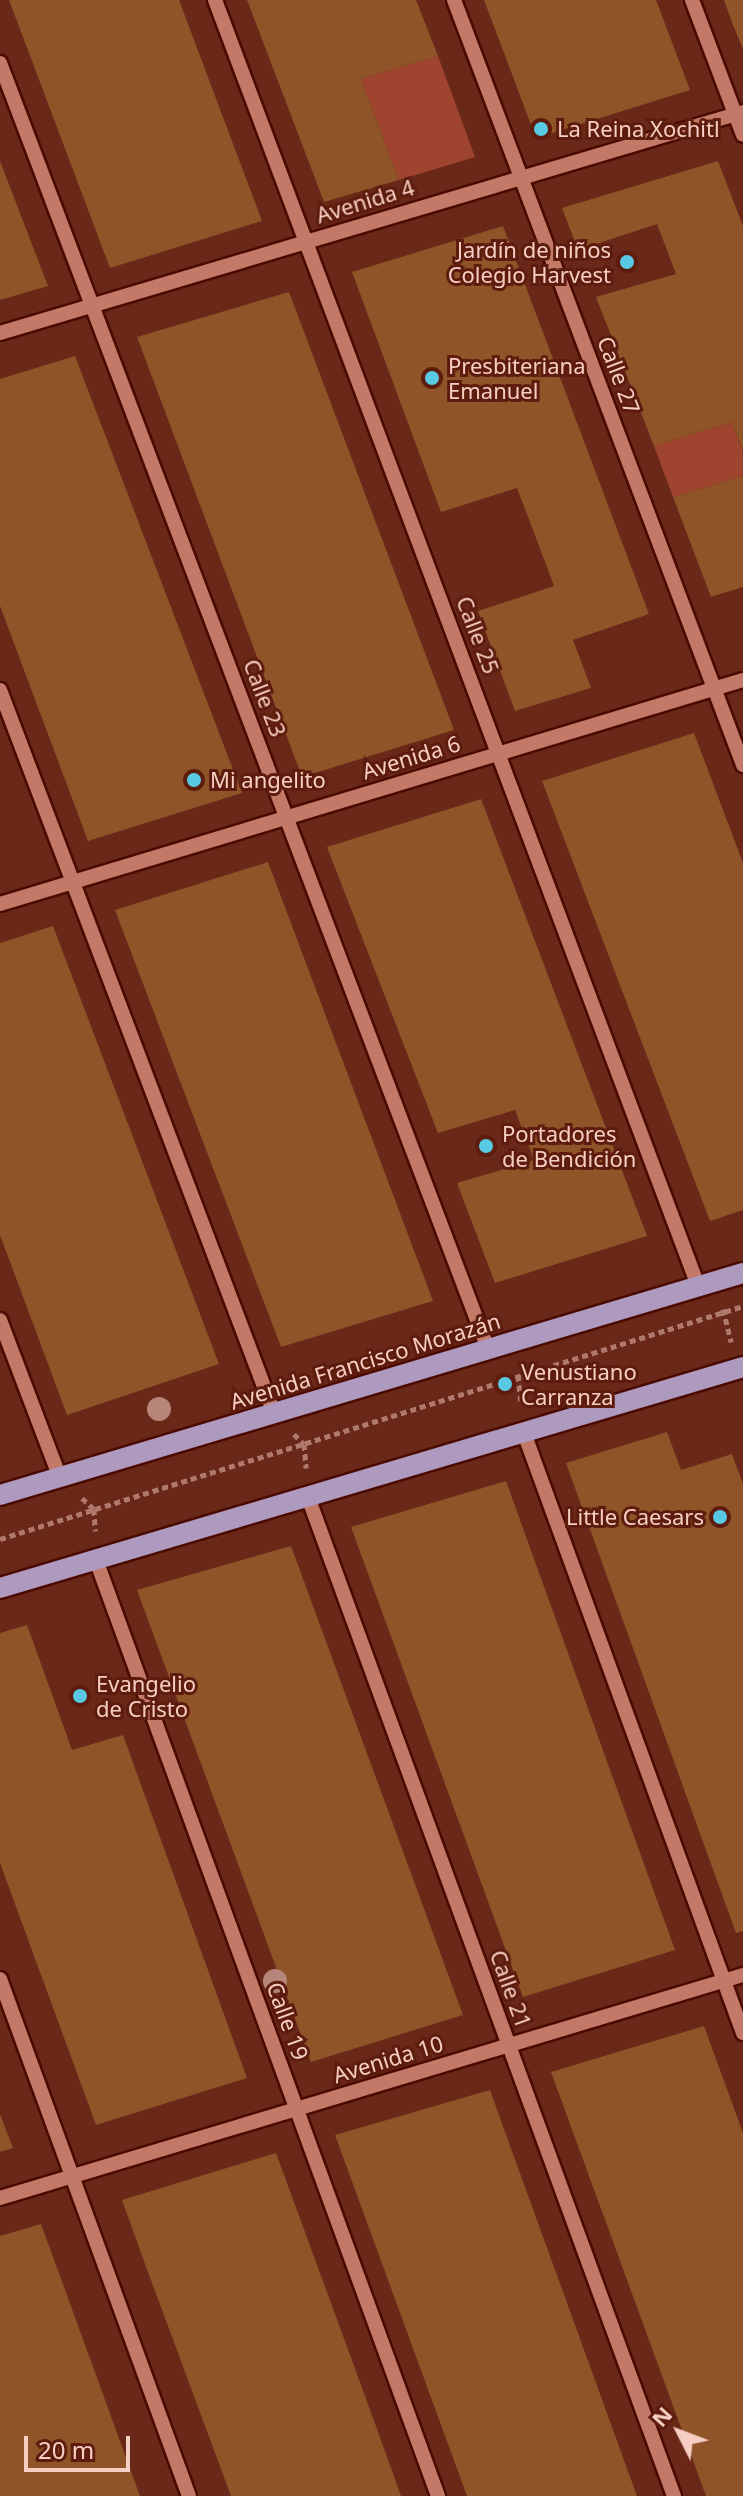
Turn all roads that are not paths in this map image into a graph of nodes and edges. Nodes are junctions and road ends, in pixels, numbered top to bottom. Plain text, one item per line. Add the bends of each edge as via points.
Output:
1 (215, 0) edge
2 (454, 0) edge
3 (692, 0) edge
4 (0, 63) edge
5 (739, 113) edge
6 (743, 135) edge
7 (522, 178) junction
8 (304, 243) junction
9 (92, 306) junction
10 (0, 333) edge
11 (743, 680) edge
12 (714, 688) junction
13 (0, 690) edge
14 (499, 753) junction
15 (743, 765) edge
16 (287, 817) junction
17 (73, 882) junction
18 (0, 904) edge
19 (743, 1273) edge
20 (706, 1284) junction
21 (0, 1320) edge
22 (488, 1349) junction
23 (741, 1373) edge
24 (274, 1413) junction
25 (524, 1433) junction
26 (60, 1478) junction
27 (0, 1495) edge
28 (308, 1497) junction
29 (96, 1560) junction
30 (0, 1588) edge
31 (743, 1975) edge
32 (0, 1979) edge
33 (724, 1981) junction
34 (743, 2033) edge
35 (509, 2045) junction
36 (296, 2109) junction
37 (72, 2176) junction
38 (0, 2198) edge
39 (189, 2496) edge
40 (438, 2496) edge
41 (674, 2496) edge

1 - 8 street, Calle 25
2 - 7 street, Calle 27
3 - 5 street
4 - 9 street, Calle 23
5 - 6 street
5 - 7 street, Avenida 4
7 - 8 street, Avenida 4
7 - 12 street, Calle 27
8 - 9 street, Avenida 4
8 - 14 street, Calle 25
9 - 10 street, Avenida 4
9 - 16 street, Calle 23
11 - 12 street, Avenida 6
12 - 14 street, Avenida 6
12 - 15 street, Calle 27
13 - 17 street
14 - 16 street, Avenida 6
14 - 20 street, Calle 25
16 - 17 street, Avenida 6
16 - 22 street, Calle 23
17 - 18 street, Avenida 6
17 - 24 street
19 - 20 main road, Avenida Francisco Morazán
20 - 22 main road, Avenida Francisco Morazán
21 - 26 street
22 - 24 main road, Avenida Francisco Morazán
23 - 25 main road
24 - 26 main road, Avenida Francisco Morazán
25 - 28 main road
25 - 33 street
26 - 27 main road, Avenida Francisco Morazán
28 - 29 main road
28 - 35 street, Calle 21
29 - 30 main road
29 - 36 street, Calle 19
31 - 33 street, Avenida 10
32 - 37 street
33 - 34 street
33 - 35 street, Avenida 10
35 - 36 street, Avenida 10
35 - 41 street, Calle 21
36 - 37 street, Avenida 10
36 - 40 street, Calle 19
37 - 38 street, Avenida 10
37 - 39 street

